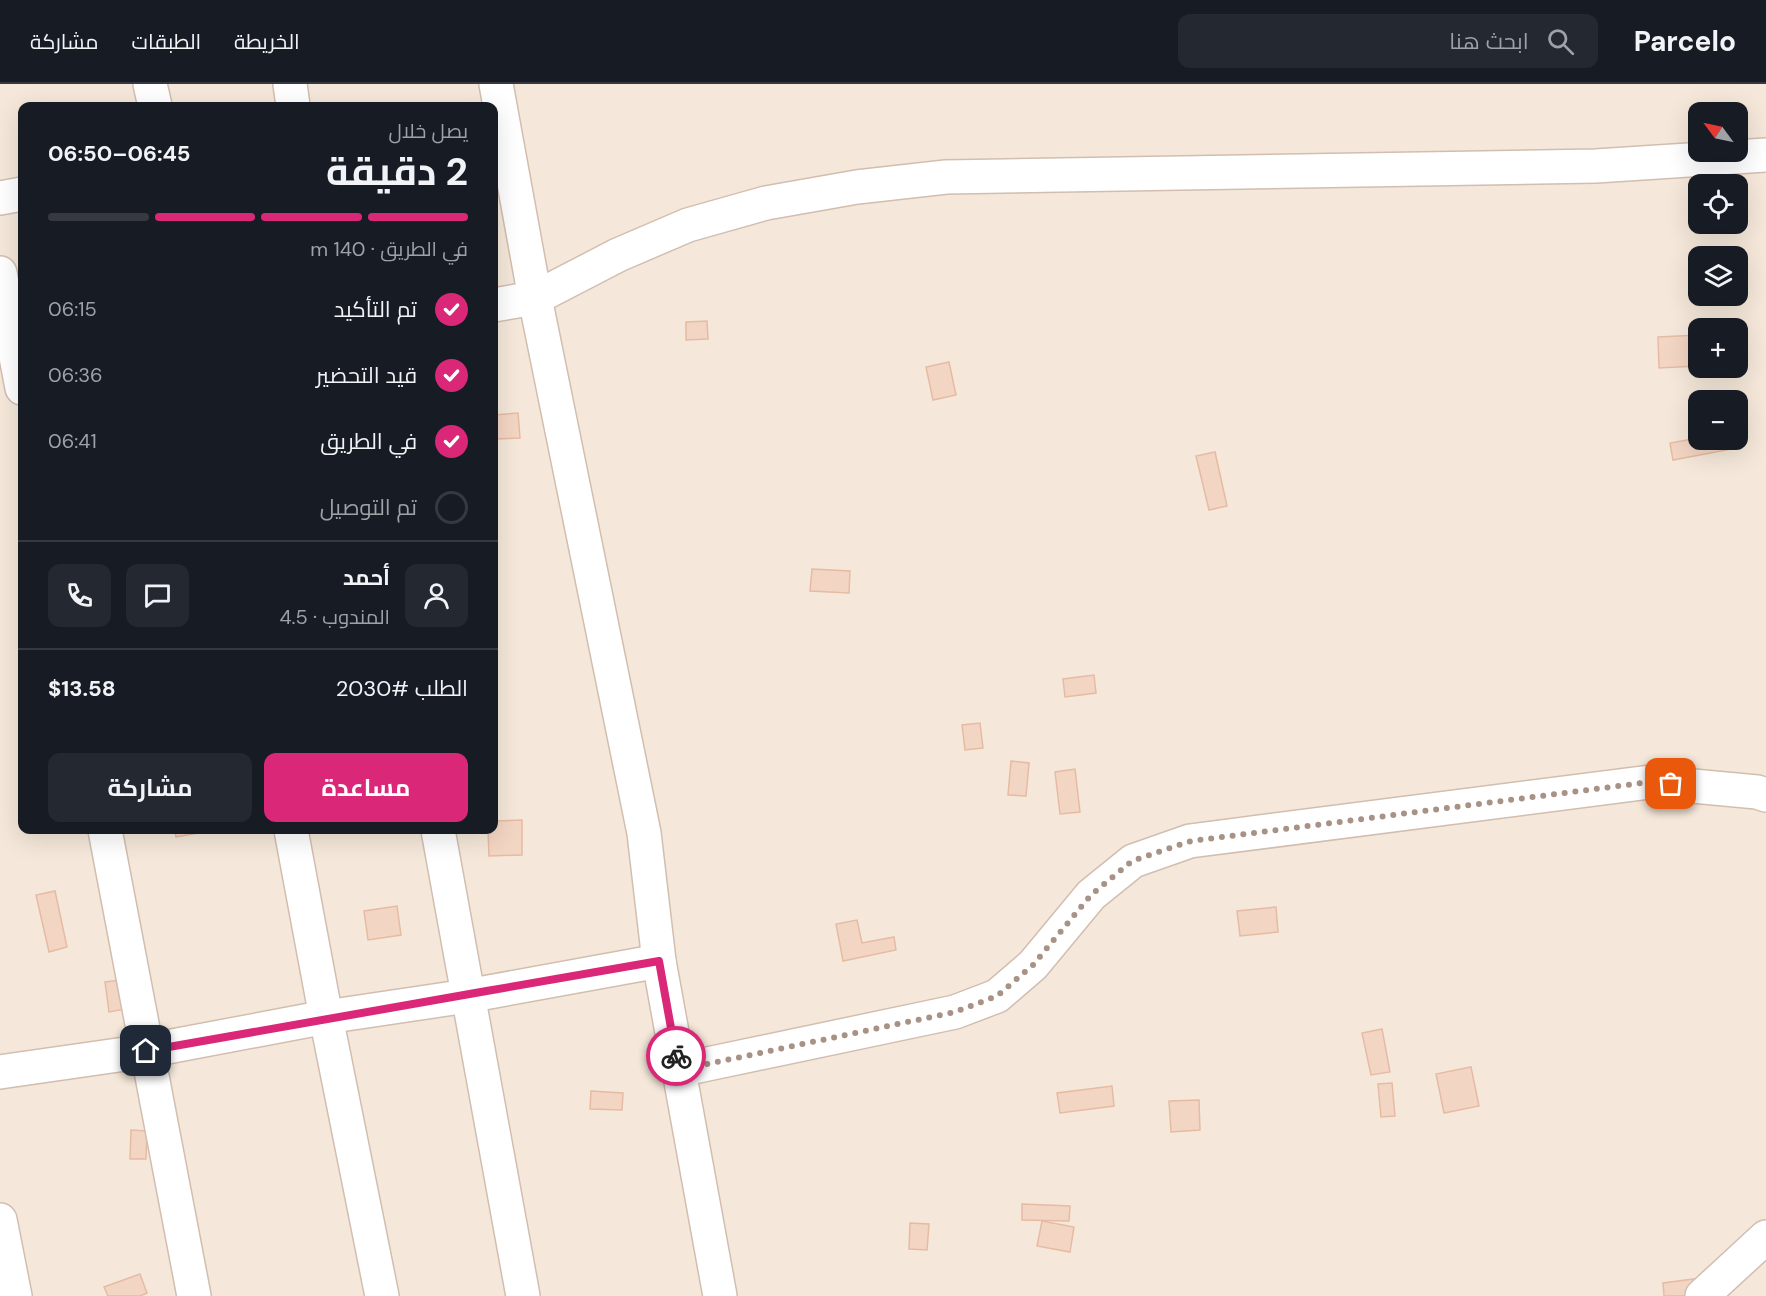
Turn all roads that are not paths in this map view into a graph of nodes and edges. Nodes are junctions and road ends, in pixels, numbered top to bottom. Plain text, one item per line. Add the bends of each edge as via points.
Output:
1 (150, 84) edge
2 (290, 84) edge
3 (496, 84) edge
4 (154, 102) edge
5 (293, 102) edge
6 (1766, 155) edge
7 (18, 195) edge
8 (0, 198) edge
9 (0, 273) edge
10 (535, 298) junction
11 (498, 304) edge
12 (18, 367) edge
13 (18, 395) edge
14 (0, 397) edge
15 (1766, 795) edge
16 (106, 834) edge
17 (292, 834) edge
18 (439, 834) edge
19 (659, 961) junction
20 (467, 996) junction
21 (326, 1017) junction
22 (146, 1051) junction
23 (679, 1070) junction
24 (0, 1072) edge
25 (0, 1220) edge
26 (1766, 1237) edge
27 (15, 1296) edge
28 (194, 1296) edge
29 (382, 1296) edge
30 (523, 1296) edge
31 (720, 1296) edge
32 (1702, 1296) edge

1 - 4 street
2 - 5 street
3 - 10 street
6 - 10 street via 1596,166 946,177 868,186 766,203 688,225 618,255
7 - 8 street
9 - 12 street
10 - 11 street
10 - 19 street via 644,833
13 - 14 street
15 - 23 street via 1650,782 1191,841 1132,861 1091,895 1033,965 997,996 955,1012
16 - 22 street
17 - 21 street
18 - 20 street
19 - 20 street
19 - 23 street
20 - 21 street
20 - 30 street
21 - 22 street
21 - 29 street
22 - 24 street
22 - 28 street
23 - 31 street
25 - 27 street
26 - 32 street

